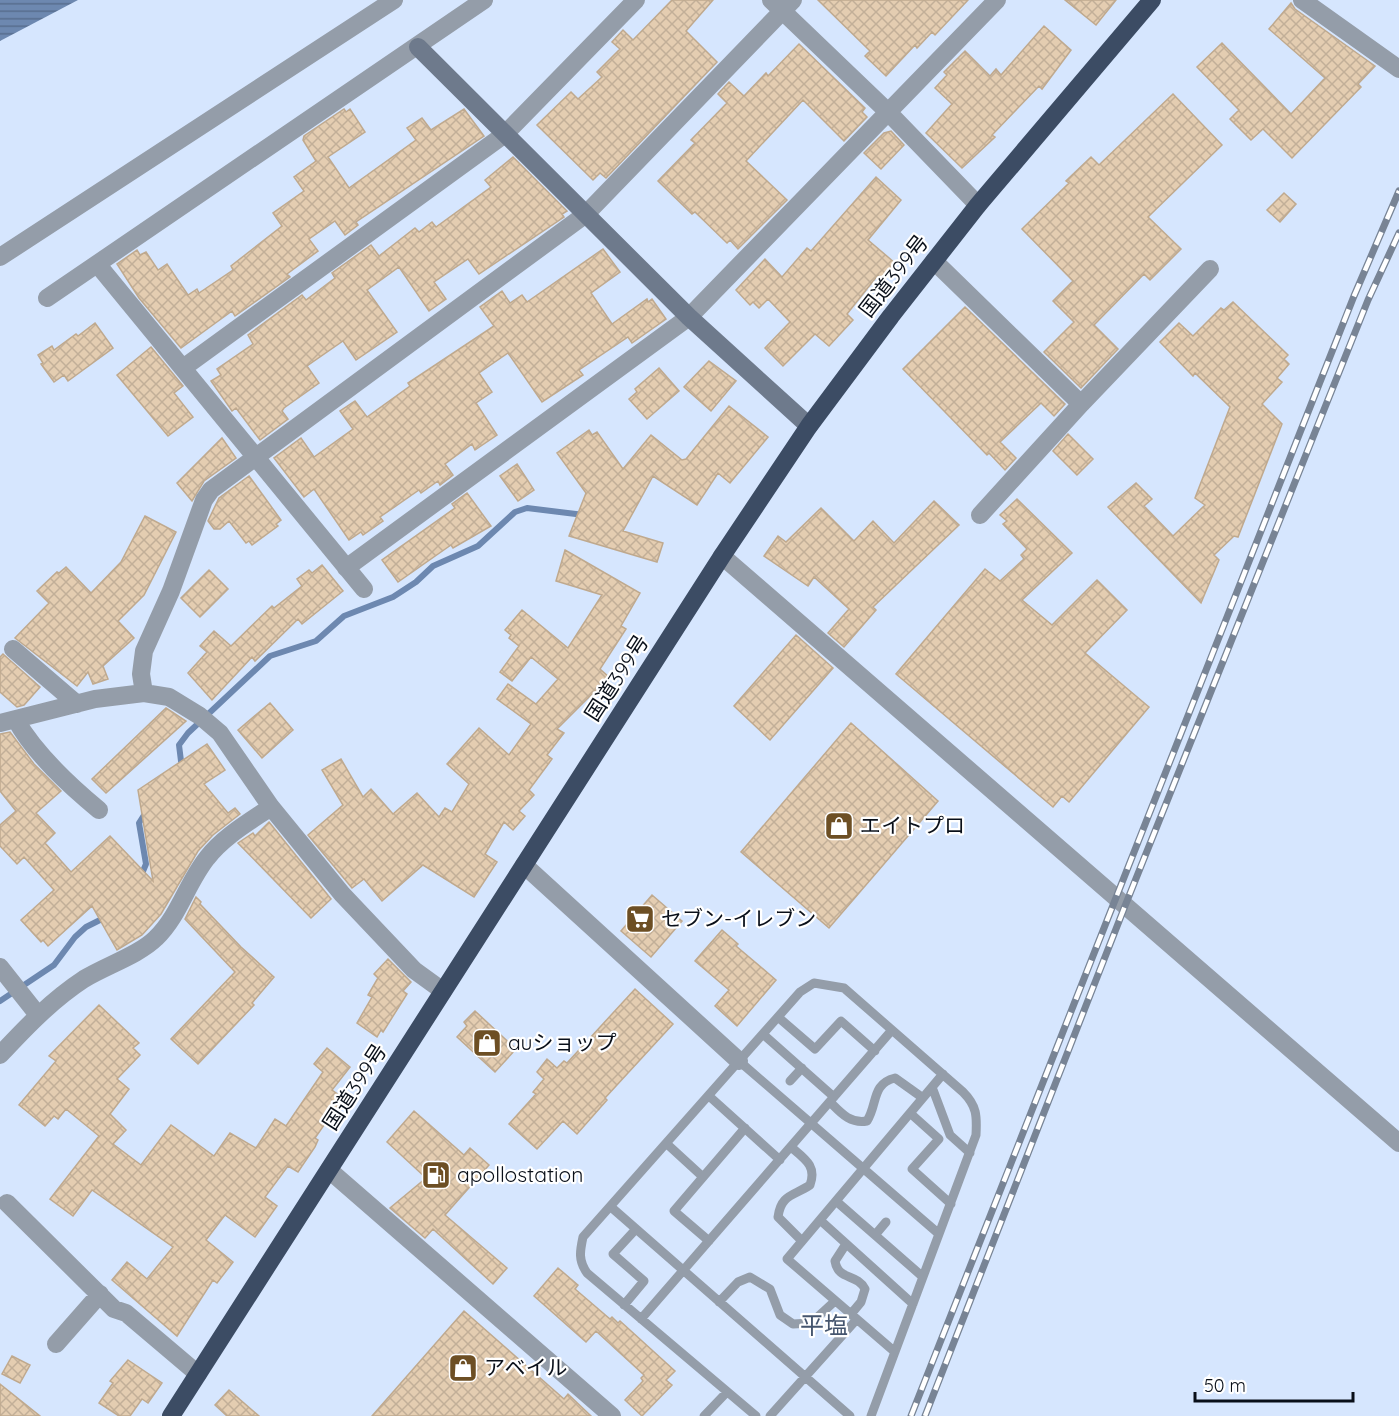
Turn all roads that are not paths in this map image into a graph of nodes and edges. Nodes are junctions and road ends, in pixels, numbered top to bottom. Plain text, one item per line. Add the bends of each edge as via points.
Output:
1 (394, 0) edge
2 (484, 0) edge
3 (636, 0) edge
4 (997, 0) edge
5 (1152, 0) edge
6 (1302, 0) edge
7 (782, 4) edge
8 (418, 47) junction
9 (1399, 69) edge
10 (888, 112) junction
11 (505, 134) junction
12 (978, 206) junction
13 (586, 214) junction
14 (0, 257) edge
15 (934, 261) junction
16 (98, 265) junction
17 (1210, 269) dead end
18 (47, 298) dead end
19 (689, 317) junction
20 (183, 368) junction
21 (1081, 404) junction
22 (809, 426) junction
23 (256, 456) junction
24 (980, 515) dead end
25 (722, 556) junction
26 (346, 568) junction
27 (364, 589) dead end
28 (13, 650) dead end
29 (144, 693) junction
30 (77, 704) junction
31 (8, 721) edge
32 (271, 807) junction
33 (99, 810) dead end
34 (524, 865) junction
35 (0, 967) edge
36 (443, 991) junction
37 (38, 1015) junction
38 (778, 1017) junction
39 (892, 1030) junction
40 (763, 1034) junction
41 (874, 1051) junction
42 (0, 1055) edge
43 (739, 1061) junction
44 (802, 1068) junction
45 (943, 1074) junction
46 (790, 1082) dead end
47 (932, 1087) junction
48 (709, 1096) junction
49 (922, 1098) junction
50 (832, 1100) junction
51 (910, 1113) junction
52 (811, 1124) junction
53 (745, 1128) junction
54 (1399, 1143) edge
55 (667, 1144) junction
56 (790, 1147) junction
57 (970, 1153) junction
58 (780, 1160) junction
59 (863, 1168) junction
60 (328, 1170) junction
61 (703, 1177) junction
62 (836, 1201) junction
63 (7, 1203) dead end
64 (951, 1204) junction
65 (611, 1207) junction
66 (820, 1220) junction
67 (886, 1222) dead end
68 (636, 1229) junction
69 (939, 1234) junction
70 (875, 1235) junction
71 (709, 1241) junction
72 (802, 1241) junction
73 (846, 1244) junction
74 (684, 1271) junction
75 (923, 1277) junction
76 (100, 1294) junction
77 (835, 1301) junction
78 (719, 1302) junction
79 (913, 1304) junction
80 (624, 1305) junction
81 (854, 1317) junction
82 (641, 1319) junction
83 (56, 1344) dead end
84 (894, 1352) junction
85 (198, 1374) junction
86 (805, 1377) junction
87 (727, 1392) junction
88 (171, 1416) edge
89 (612, 1416) edge
90 (704, 1416) edge
91 (756, 1416) edge
92 (770, 1416) edge
93 (850, 1416) edge
94 (871, 1416) edge

1 - 14 street
2 - 8 street
3 - 11 street
4 - 10 street
5 - 12 highway, 国道399号
6 - 9 street
7 - 10 street
7 - 13 street
8 - 11 street
8 - 16 street
10 - 12 street
10 - 19 street
11 - 13 street
11 - 20 street
12 - 15 highway, 国道399号
13 - 19 street
13 - 23 street
15 - 21 street
15 - 22 highway, 国道399号
16 - 18 street
16 - 20 street
17 - 21 street
19 - 22 street
19 - 26 street
20 - 23 street
21 - 24 street
22 - 25 highway, 国道399号
23 - 26 street
23 - 29 street via 211,490 204,500 144,651
25 - 34 highway, 国道399号
25 - 54 street
26 - 27 street
28 - 30 street
29 - 30 street
29 - 32 street via 169,697 214,727
30 - 31 street
31 - 33 street
32 - 36 street via 342,894 414,970
32 - 37 street via 208,856 171,921 154,940 84,979
34 - 36 highway, 国道399号
34 - 43 street
35 - 37 street
36 - 60 highway, 国道399号
37 - 42 street
38 - 39 lane via 800,992 814,983 829,984 844,988
38 - 40 lane
38 - 41 lane via 815,1049 841,1021
39 - 41 lane
39 - 45 lane
40 - 43 lane
40 - 44 lane
41 - 50 lane
43 - 48 lane
43 - 52 lane
44 - 46 lane
44 - 50 lane
45 - 47 lane
45 - 57 lane via 973,1102 976,1136
47 - 49 lane
47 - 57 lane via 950,1135
48 - 53 lane
48 - 55 lane
49 - 50 lane via 895,1078 886,1080 875,1093 873,1113 867,1121 859,1123 848,1119
49 - 51 lane
50 - 52 lane
51 - 59 lane
51 - 64 lane via 939,1139 912,1169
52 - 56 lane
52 - 59 lane
53 - 58 lane
53 - 61 lane
55 - 61 lane
55 - 65 lane
56 - 58 lane
56 - 72 lane via 812,1167 813,1175 810,1185 782,1202 778,1217
57 - 64 lane
58 - 71 lane
59 - 62 lane
59 - 69 lane
60 - 85 highway, 国道399号
60 - 89 street
61 - 71 lane via 674,1211
62 - 66 lane
62 - 70 lane
63 - 76 street
64 - 69 lane
65 - 68 lane
65 - 80 lane via 583,1237 579,1254 587,1273
66 - 72 lane
66 - 73 lane
67 - 70 lane
68 - 74 lane
68 - 80 lane via 613,1254 644,1281
69 - 75 lane
70 - 75 lane
71 - 74 lane
72 - 77 lane via 787,1259
73 - 79 lane
73 - 81 lane via 835,1261 836,1267 841,1275 858,1279 865,1289
74 - 78 lane
74 - 82 lane
75 - 79 lane
76 - 83 street
76 - 85 street
77 - 78 lane via 812,1323 793,1324 780,1315 770,1289 750,1277 738,1282
77 - 81 lane
78 - 86 lane
79 - 84 lane
80 - 82 lane
81 - 84 lane
81 - 86 lane
82 - 87 lane
84 - 94 lane
85 - 88 highway, 国道399号
86 - 92 lane
86 - 93 lane
87 - 90 lane
87 - 91 lane

